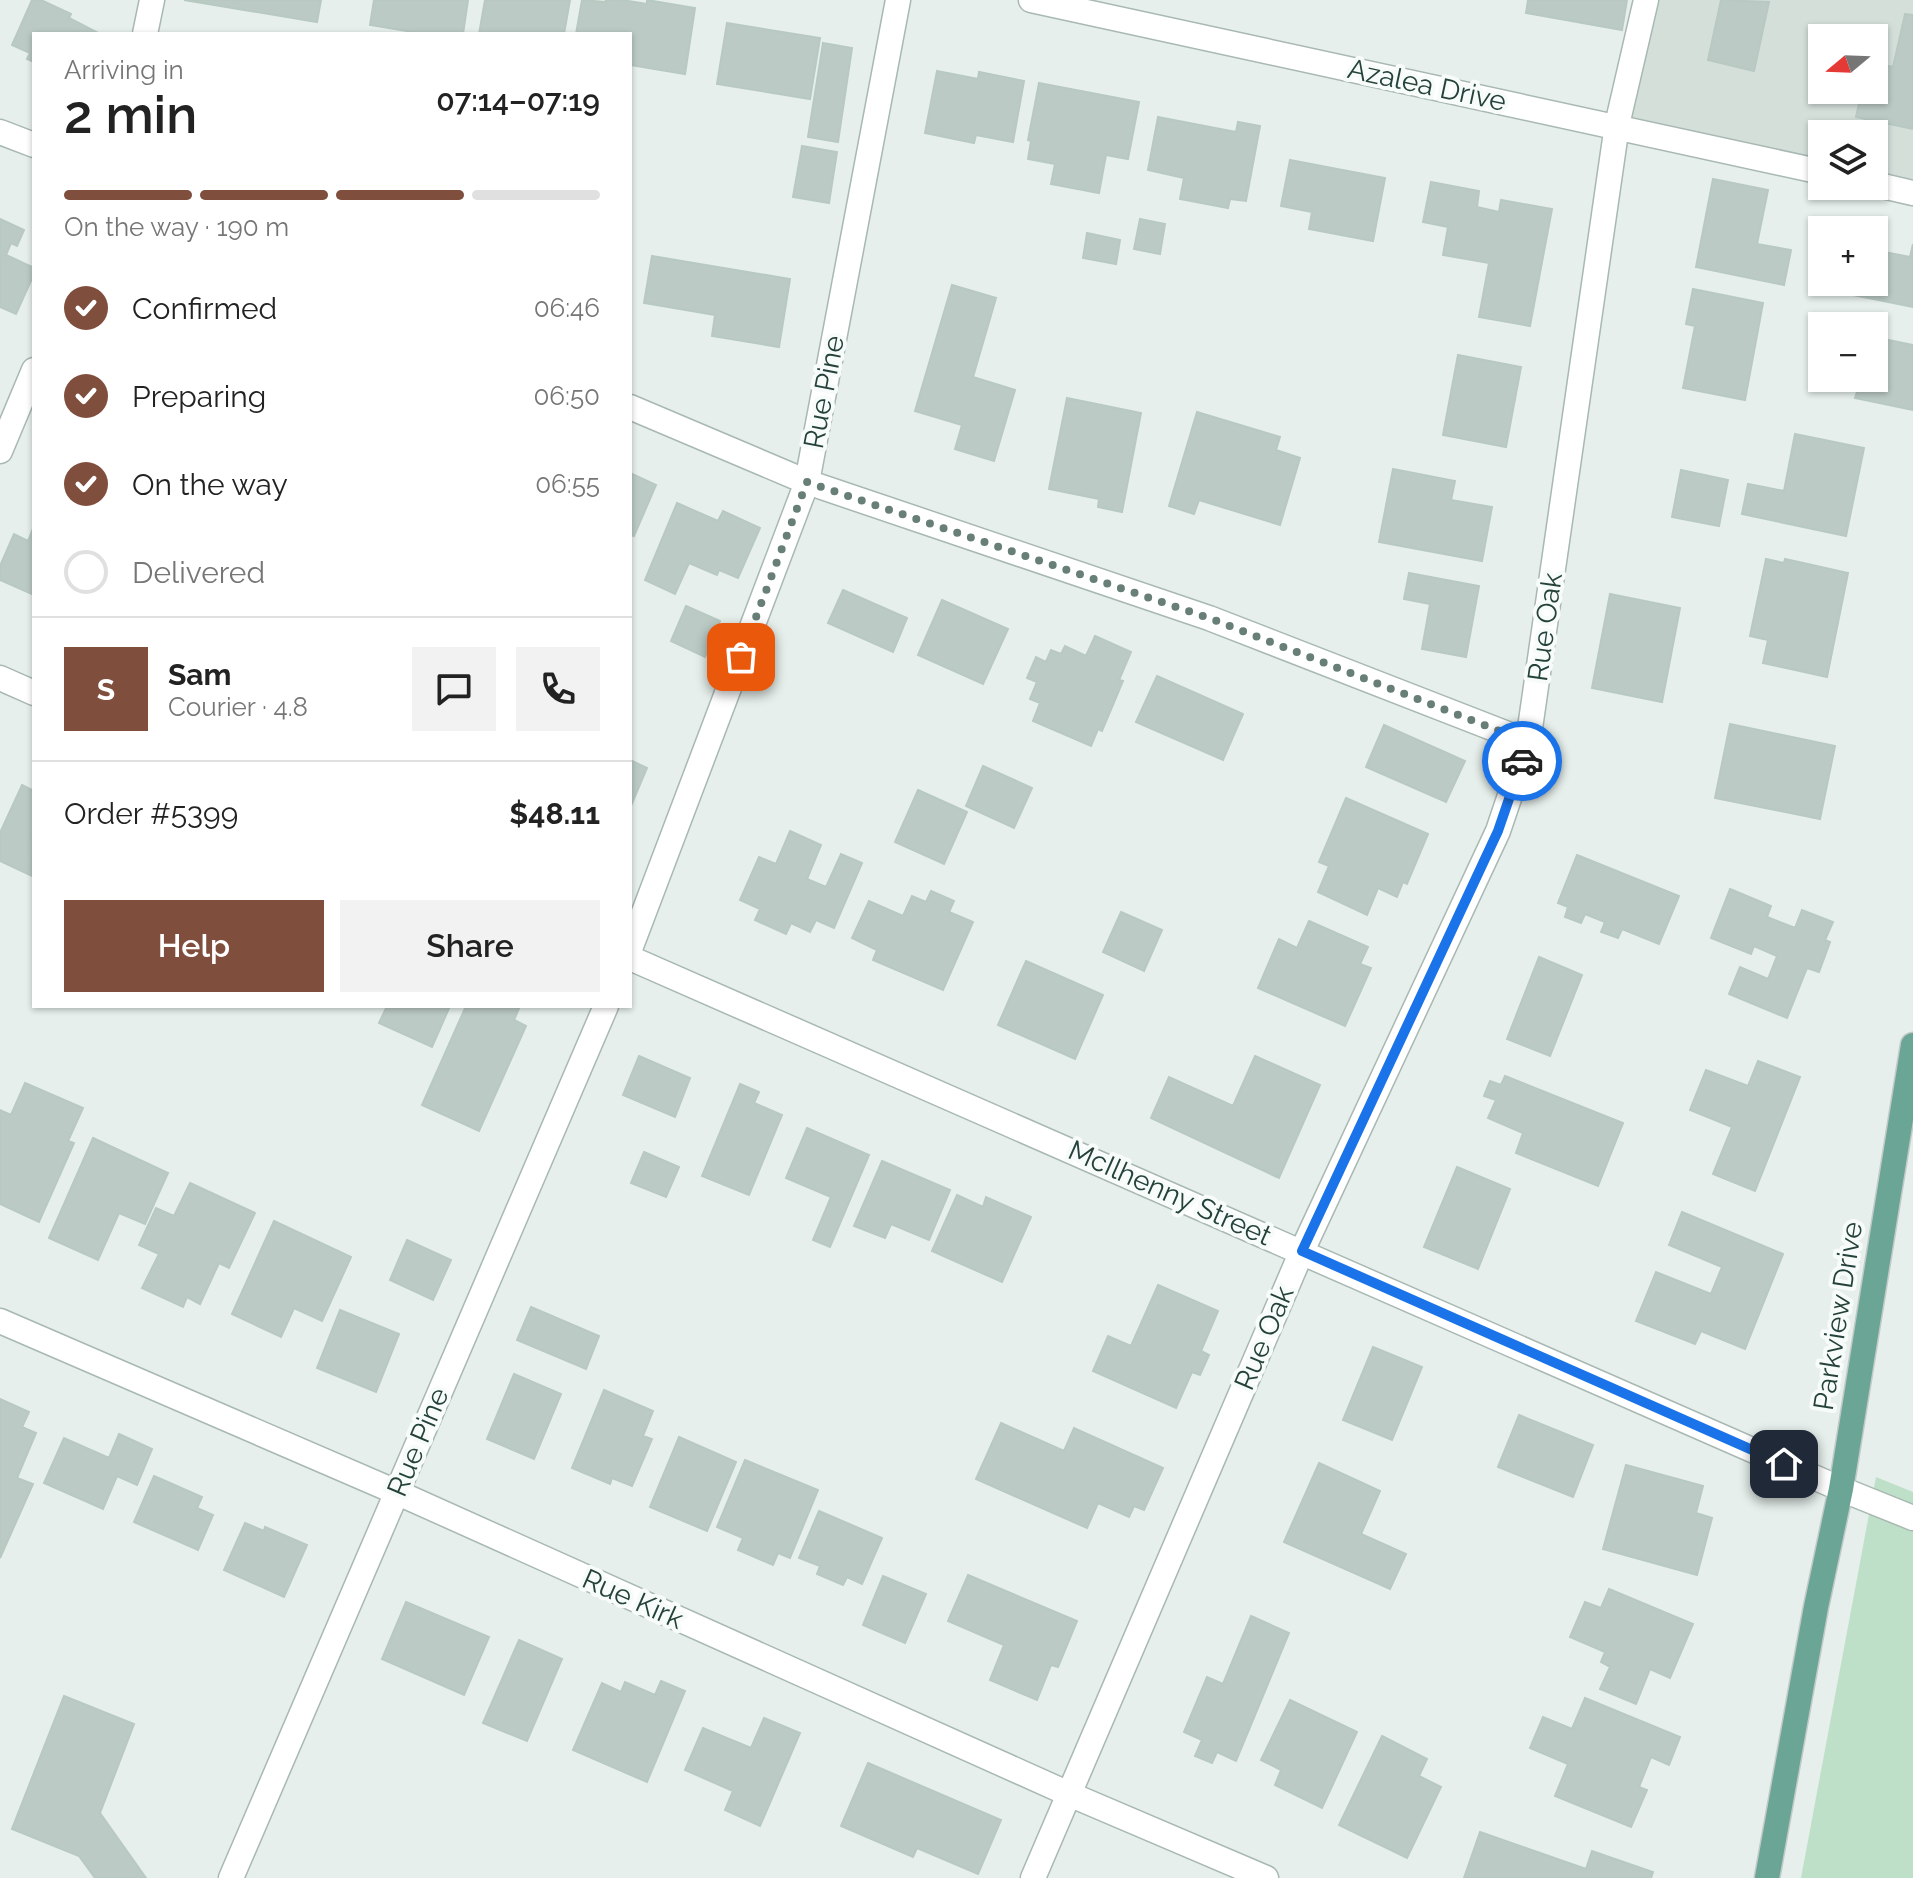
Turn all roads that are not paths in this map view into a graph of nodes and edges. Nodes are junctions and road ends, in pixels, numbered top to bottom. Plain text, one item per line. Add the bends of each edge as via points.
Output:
1 (152, 0) edge
2 (898, 0) edge
3 (1031, 0) edge
4 (1646, 0) edge
5 (145, 32) edge
6 (1617, 125) junction
7 (0, 132) edge
8 (32, 144) edge
9 (1808, 169) edge
10 (1888, 187) edge
11 (1913, 193) edge
12 (32, 375) edge
13 (632, 408) edge
14 (0, 451) edge
15 (807, 482) junction
16 (0, 678) edge
17 (32, 692) edge
18 (1528, 742) junction
19 (632, 944) edge
20 (632, 959) edge
21 (605, 1008) edge
22 (1913, 1045) edge
23 (1302, 1251) junction
24 (0, 1321) edge
25 (1841, 1489) junction
26 (396, 1492) junction
27 (1913, 1518) edge
28 (1069, 1794) junction
29 (231, 1878) edge
30 (1033, 1878) edge
31 (1266, 1878) edge
32 (1767, 1878) edge

1 - 5 street
2 - 15 street, Rue Pine
3 - 6 street, Azalea Drive
4 - 6 street, Rue Oak
6 - 9 street, Azalea Drive
6 - 18 street, Rue Oak
7 - 8 street
10 - 11 street
12 - 14 street
13 - 15 street
15 - 18 street via 1209,618
15 - 19 street, Rue Pine
16 - 17 street
18 - 23 street, Rue Oak via 1498,831
20 - 23 street, McIlhenny Street
21 - 26 street, Rue Pine
22 - 25 main road, Parkview Drive
23 - 25 street, McIlhenny Street
23 - 28 street, Rue Oak
24 - 26 street, Rue Kirk
25 - 27 street, McIlhenny Street
25 - 32 main road, Parkview Drive
26 - 28 street, Rue Kirk
26 - 29 street, Rue Pine
28 - 30 street, Rue Oak
28 - 31 street, Rue Kirk

